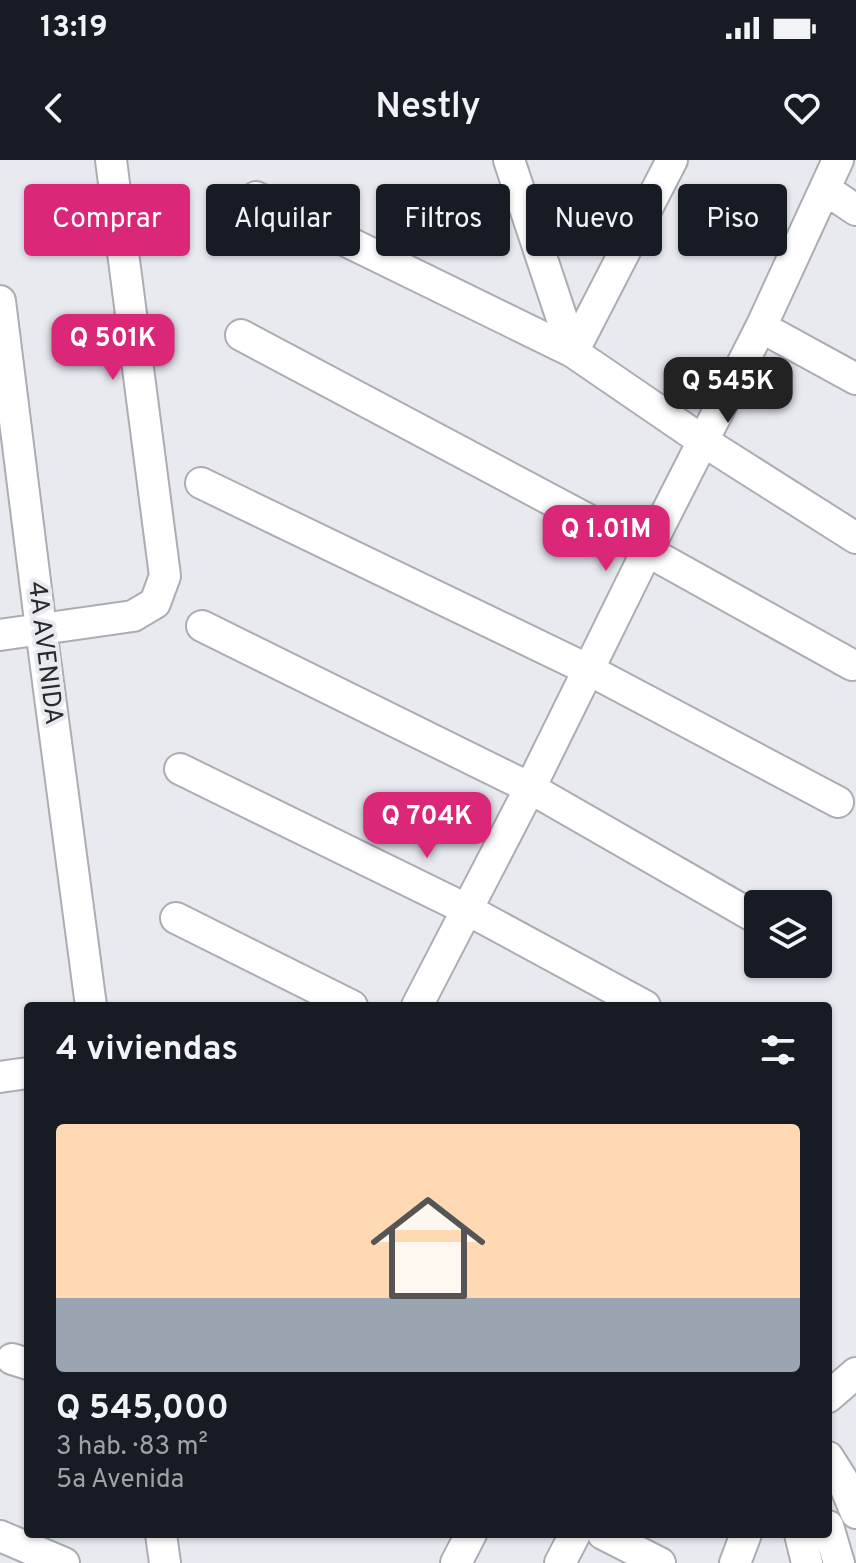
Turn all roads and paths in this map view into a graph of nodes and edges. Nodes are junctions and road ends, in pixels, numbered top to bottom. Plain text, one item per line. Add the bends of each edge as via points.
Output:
1 (111, 160) edge
2 (509, 160) edge
3 (672, 160) edge
4 (838, 160) edge
5 (825, 189) junction
6 (856, 210) edge
7 (360, 248) edge
8 (0, 301) edge
9 (761, 327) junction
10 (241, 335) dead end
11 (573, 352) junction
12 (856, 379) edge
13 (703, 441) junction
14 (201, 483) dead end
15 (856, 538) edge
16 (647, 551) junction
17 (202, 626) dead end
18 (41, 629) junction
19 (0, 635) edge
20 (852, 665) dead end
21 (589, 670) junction
22 (180, 769) dead end
23 (530, 788) junction
24 (838, 802) dead end
25 (468, 910) junction
26 (744, 911) edge
27 (176, 918) dead end
28 (90, 1002) edge
29 (344, 1002) edge
30 (419, 1002) edge
31 (638, 1002) edge
32 (24, 1074) edge
33 (0, 1077) edge
34 (856, 1373) edge
35 (832, 1394) edge
36 (832, 1463) edge
37 (856, 1513) edge
38 (0, 1536) edge
39 (162, 1538) edge
40 (469, 1538) edge
41 (573, 1538) edge
42 (611, 1538) edge
43 (744, 1538) edge
44 (801, 1538) edge
45 (832, 1538) edge
46 (64, 1563) edge
47 (165, 1563) edge
48 (456, 1563) edge
49 (560, 1563) edge
50 (660, 1563) edge
51 (735, 1563) edge
52 (807, 1563) edge
53 (839, 1563) edge

1 - 18 street via 165,576 155,603 133,616
2 - 11 street
3 - 11 street
4 - 5 street
5 - 6 street
5 - 9 street
7 - 11 street
8 - 18 street, 4A AVENIDA
9 - 12 street
9 - 13 street
10 - 16 street
11 - 13 street
13 - 15 street
13 - 16 street
14 - 21 street
16 - 20 street
16 - 21 street
17 - 23 street
18 - 19 street
18 - 28 street, 4A AVENIDA
21 - 23 street
21 - 24 street
22 - 25 street
23 - 25 street
23 - 26 street
25 - 30 street
25 - 31 street
27 - 29 street
32 - 33 street
34 - 35 street
36 - 37 street
38 - 46 street
39 - 47 street
40 - 48 street
41 - 49 street
42 - 50 street
43 - 51 street
44 - 52 street
45 - 53 street

